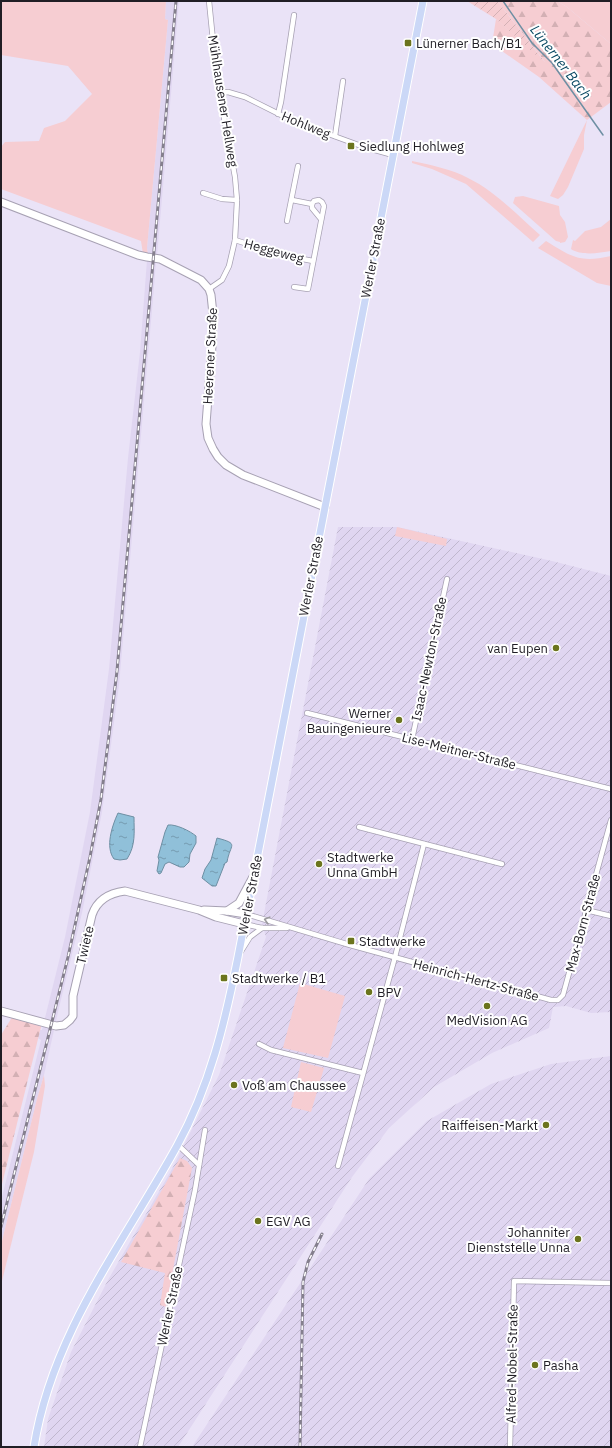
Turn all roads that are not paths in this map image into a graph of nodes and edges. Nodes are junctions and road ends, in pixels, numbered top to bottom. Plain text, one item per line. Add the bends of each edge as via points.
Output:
1 (209, 1) edge
2 (422, 1) edge
3 (294, 15) dead end
4 (343, 81) dead end
5 (220, 93) junction
6 (278, 114) junction
7 (335, 136) junction
8 (393, 155) junction
9 (298, 166) dead end
10 (203, 193) dead end
11 (237, 200) junction
12 (292, 200) junction
13 (1, 202) edge
14 (312, 204) junction
15 (321, 219) junction
16 (287, 221) dead end
17 (235, 240) junction
18 (313, 261) junction
19 (294, 286) dead end
20 (209, 289) junction
21 (325, 506) junction
22 (447, 579) dead end
23 (307, 713) dead end
24 (412, 739) junction
25 (611, 789) edge
26 (611, 820) edge
27 (359, 827) dead end
28 (424, 844) junction
29 (502, 864) dead end
30 (253, 877) junction
31 (199, 910) junction
32 (586, 910) junction
33 (227, 911) junction
34 (246, 914) junction
35 (611, 916) edge
36 (244, 924) junction
37 (262, 928) junction
38 (288, 928) junction
39 (238, 957) junction
40 (395, 957) junction
41 (558, 1000) joint
42 (1, 1011) edge
43 (259, 1044) dead end
44 (363, 1073) junction
45 (205, 1130) dead end
46 (178, 1145) junction
47 (199, 1165) junction
48 (338, 1166) dead end
49 (611, 1283) edge
50 (34, 1447) edge
51 (140, 1447) edge
52 (510, 1447) edge

1 - 5 street, Mühlhausener Hellweg
2 - 8 main road, Werler Straße
3 - 6 street
4 - 7 street
5 - 6 street, Hohlweg via 228,92 245,97
5 - 11 street, Mühlhausener Hellweg
6 - 7 street, Hohlweg
7 - 8 street, Hohlweg
8 - 21 main road, Werler Straße
9 - 12 street
10 - 11 street via 222,200
11 - 17 street, Mühlhausener Hellweg
12 - 14 street, Heggeweg
12 - 16 street
13 - 20 street, Heerener Straße via 138,255 164,260 201,280
14 - 15 street via 312,208
14 - 15 street, Heggeweg via 316,200 322,202 324,206
15 - 18 street, Heggeweg
17 - 18 street, Heggeweg via 282,255
17 - 20 street, Mühlhausener Hellweg via 225,275 217,285
18 - 19 street, Heggeweg via 308,288
20 - 21 street, Heerener Straße via 214,314 206,424 213,449 226,465 243,474
21 - 30 main road, Werler Straße
22 - 24 street, Isaac-Newton-Straße
23 - 24 street, Lise-Meitner-Straße
24 - 25 street, Lise-Meitner-Straße
26 - 32 street, Max-Born-Straße
27 - 28 street
28 - 29 street
28 - 40 street, Heinrich-Hertz-Straße
30 - 33 street via 239,903
30 - 34 main road, Werler Straße
31 - 33 street, Twiete
31 - 36 street, Twiete
31 - 42 street, Twiete via 125,891 104,898 92,915 73,996 73,1016 70,1020 64,1025 56,1026
32 - 35 street
32 - 41 street, Max-Born-Straße via 563,995
33 - 34 street, Twiete
34 - 36 main road, Werler Straße
38 -> 34 street, Heinrich-Hertz-Straße
36 - 37 street, Heinrich-Hertz-Straße
36 - 39 main road, Werler Straße
37 - 38 street, Heinrich-Hertz-Straße
37 - 39 street via 250,937
38 - 40 street, Heinrich-Hertz-Straße
39 - 46 main road, Werler Straße via 213,1063
40 - 41 street, Heinrich-Hertz-Straße
40 - 44 street
43 - 44 street via 271,1050
44 - 48 street
45 - 47 street, Werler Straße
46 - 47 street
46 - 50 main road, Werler Straße via 95,1283 68,1337 50,1382
47 - 51 street, Werler Straße
49 - 52 street, Alfred-Nobel-Straße via 514,1281

